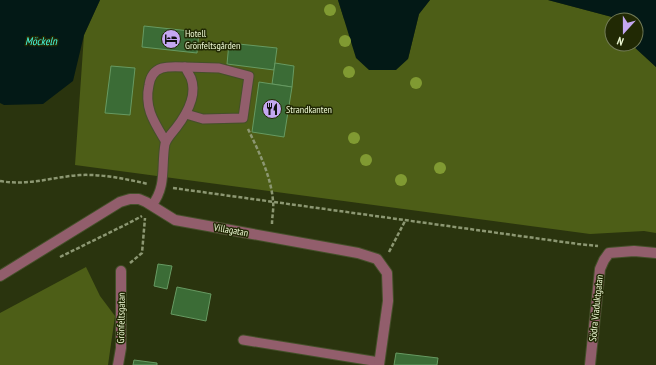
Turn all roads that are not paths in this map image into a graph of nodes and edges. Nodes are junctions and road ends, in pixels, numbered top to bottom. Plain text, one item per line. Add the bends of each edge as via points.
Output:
1 (185, 67) junction
2 (186, 114) junction
3 (166, 142) junction
4 (152, 205) junction
5 (656, 253) edge
6 (122, 271) road end
7 (0, 276) edge
8 (243, 340) dead end
9 (379, 364) edge
10 (118, 365) edge
11 (590, 365) edge

1 - 2 lane via 193,91
1 - 2 lane via 219,68 249,76 243,118 203,118
1 - 3 lane via 168,66 156,70 150,76 147,102 153,121
2 - 3 lane
3 - 4 lane via 162,186
4 - 7 street, Villagatan via 138,199 120,202
4 - 9 street, Villagatan via 175,220 358,253 377,259 387,273 388,301
5 - 11 street, Södra Viaduktgatan via 609,253 604,260 600,269
6 - 10 street, Grönfeltsgatan via 121,348
8 - 9 lane

